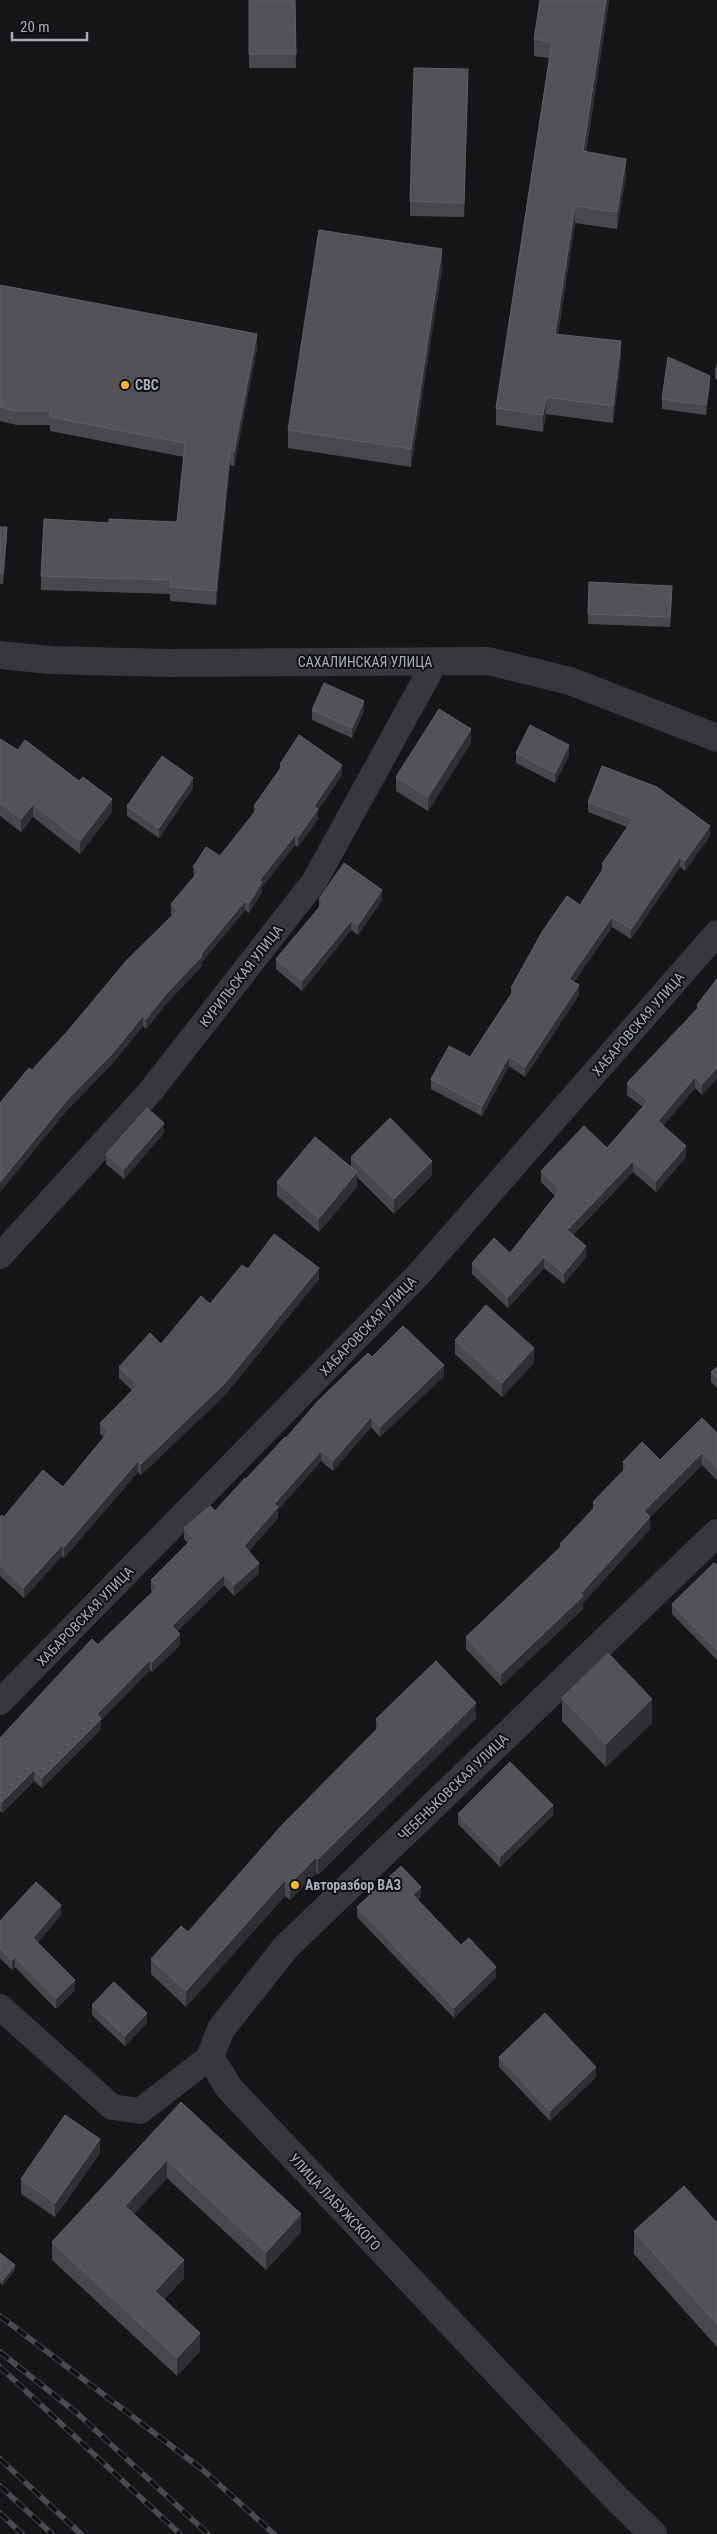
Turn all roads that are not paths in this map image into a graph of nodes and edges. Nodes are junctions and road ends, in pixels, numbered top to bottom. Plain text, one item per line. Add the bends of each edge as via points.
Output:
1 (0, 655) edge
2 (436, 662) junction
3 (717, 738) edge
4 (717, 933) edge
5 (0, 1256) edge
6 (717, 1533) edge
7 (0, 1702) edge
8 (0, 2007) edge
9 (210, 2057) junction
10 (653, 2534) edge

1 - 2 street, САХАЛИНСКАЯ УЛИЦА via 50,660 168,663
2 - 3 street, САХАЛИНСКАЯ УЛИЦА via 488,661 570,681
2 - 5 street, КУРИЛЬСКАЯ УЛИЦА via 314,882 150,1092
4 - 7 street, ХАБАРОВСКАЯ УЛИЦА via 418,1275
6 - 9 street, ЧЕБЕНЬКОВСКАЯ УЛИЦА via 286,1948 221,2028
8 - 9 street via 112,2107 140,2111
9 - 10 street, УЛИЦА ЛАБУЖСКОГО via 229,2088 328,2196

